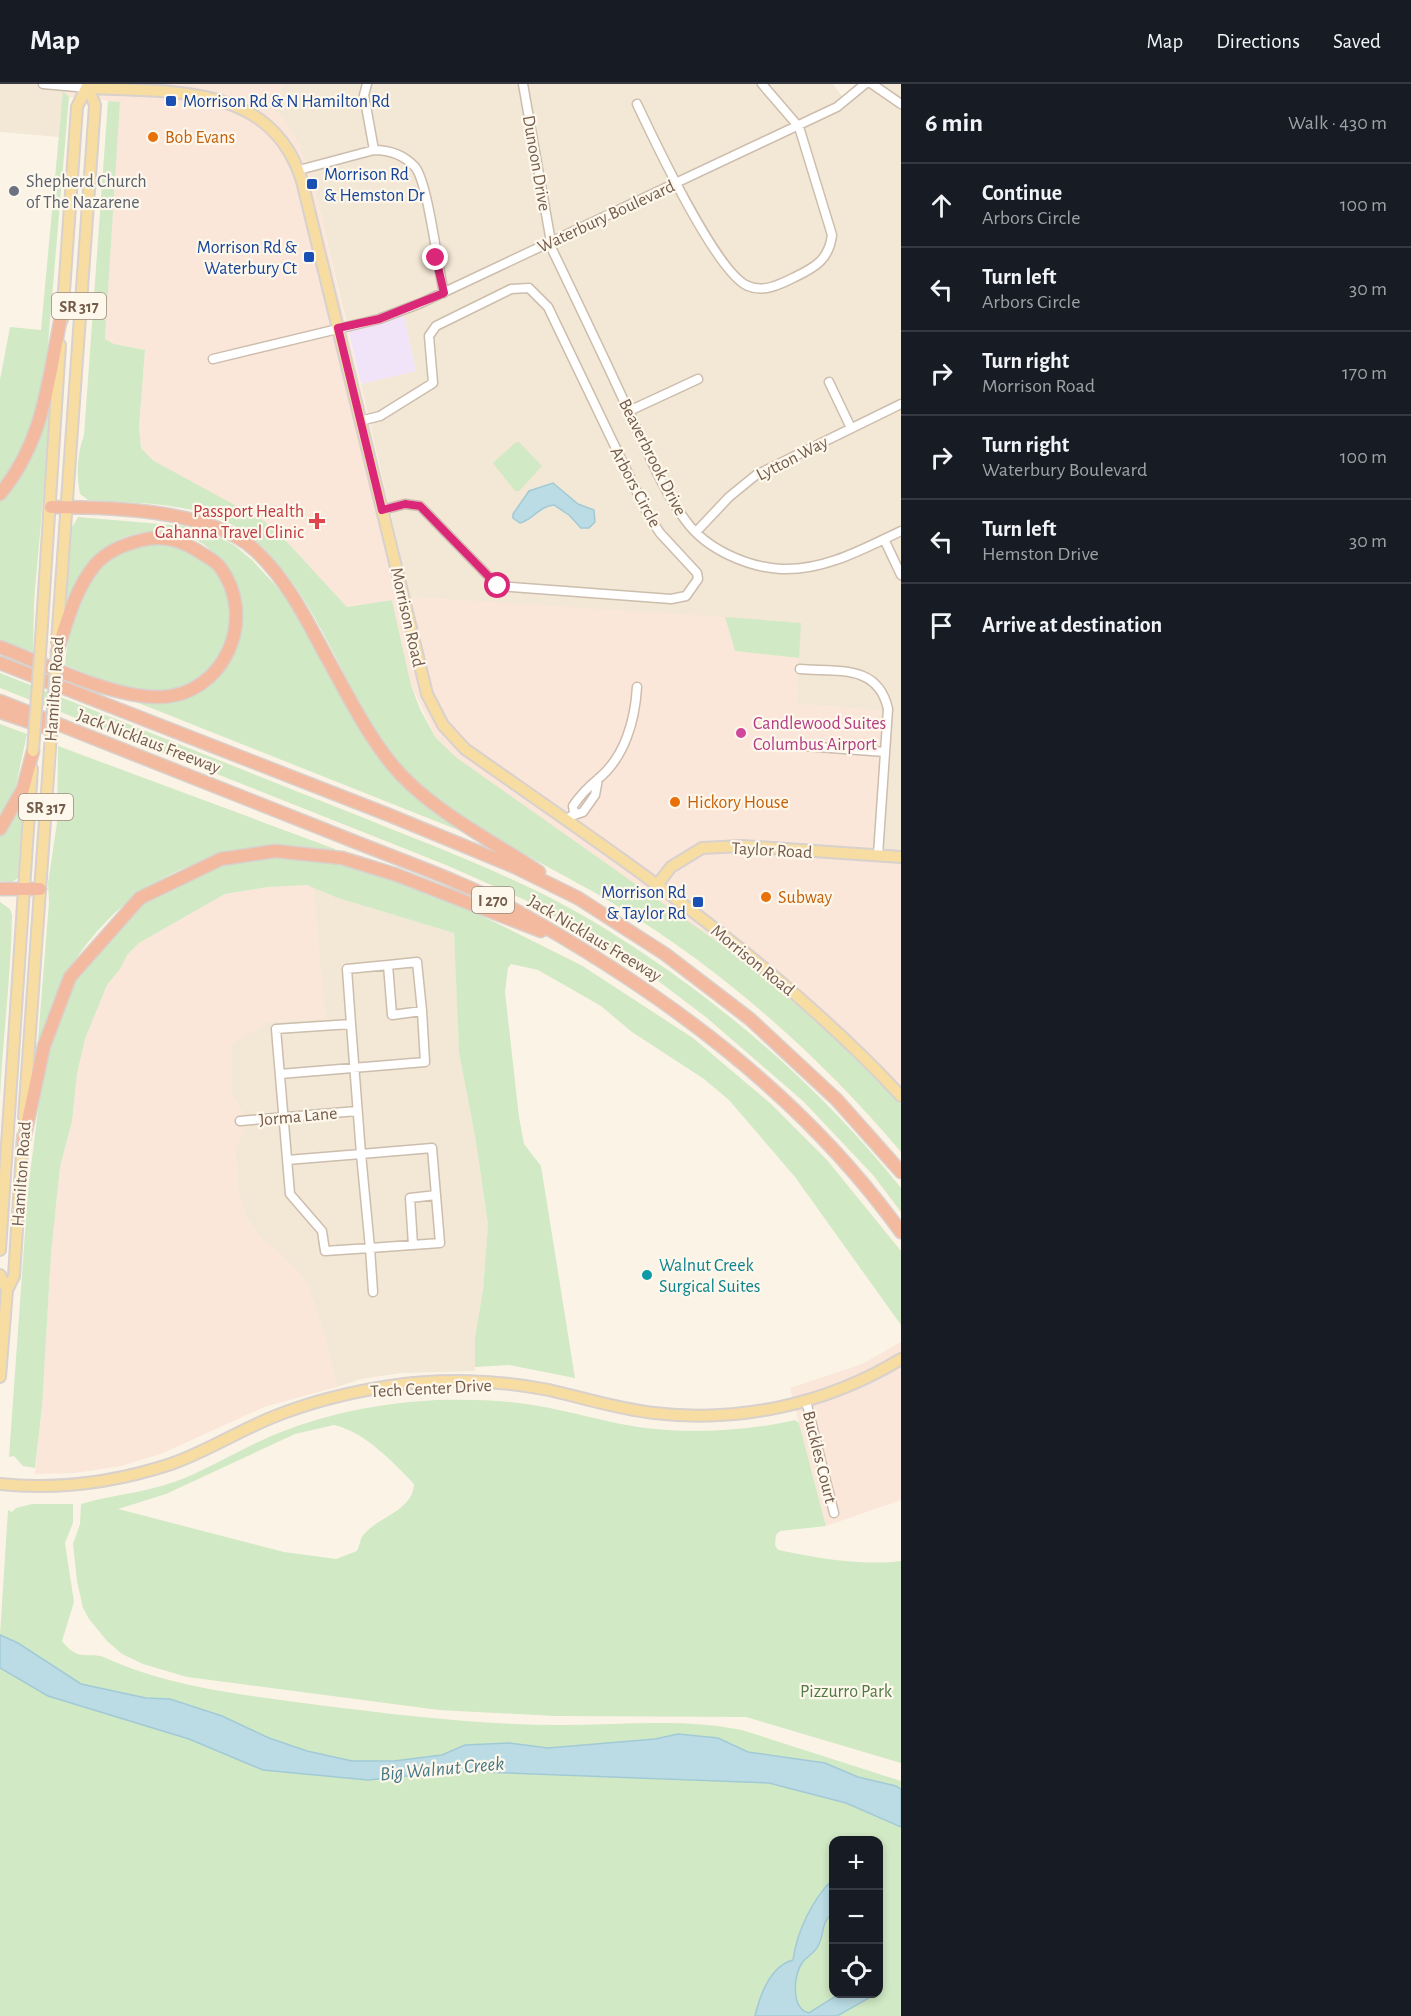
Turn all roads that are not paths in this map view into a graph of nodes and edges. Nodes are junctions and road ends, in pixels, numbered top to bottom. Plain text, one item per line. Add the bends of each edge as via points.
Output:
1 (43, 84) edge
2 (367, 84) edge
3 (523, 84) edge
4 (762, 84) edge
5 (865, 84) edge
6 (872, 84) edge
7 (88, 86) edge
8 (637, 104) dead end
9 (901, 104) edge
10 (798, 125) junction
11 (374, 150) junction
12 (299, 171) junction
13 (674, 184) junction
14 (550, 242) junction
15 (444, 293) junction
16 (62, 312) junction
17 (338, 328) junction
18 (213, 359) dead end
19 (699, 379) dead end
20 (829, 382) dead end
21 (901, 404) edge
22 (629, 411) junction
23 (360, 421) junction
24 (851, 428) junction
25 (0, 494) edge
26 (51, 507) junction
27 (66, 507) junction
28 (382, 510) junction
29 (901, 531) edge
30 (696, 532) junction
31 (884, 539) junction
32 (901, 575) edge
33 (0, 647) edge
34 (57, 652) junction
35 (0, 663) edge
36 (800, 669) dead end
37 (637, 687) dead end
38 (0, 701) edge
39 (0, 712) edge
40 (804, 746) dead end
41 (33, 752) junction
42 (885, 752) junction
43 (220, 788) junction
44 (571, 817) junction
45 (0, 829) edge
46 (878, 855) junction
47 (901, 857) edge
48 (657, 885) junction
49 (0, 889) edge
50 (24, 889) junction
51 (40, 890) junction
52 (578, 898) junction
53 (563, 939) junction
54 (387, 965) junction
55 (422, 1011) junction
56 (351, 1024) junction
57 (352, 1068) junction
58 (280, 1074) junction
59 (901, 1096) edge
60 (357, 1111) junction
61 (284, 1117) junction
62 (240, 1121) dead end
63 (23, 1144) junction
64 (361, 1154) junction
65 (287, 1160) junction
66 (901, 1172) edge
67 (436, 1195) junction
68 (901, 1232) edge
69 (413, 1245) junction
70 (370, 1248) junction
71 (0, 1250) edge
72 (0, 1275) edge
73 (7, 1290) junction
74 (373, 1292) dead end
75 (901, 1359) edge
76 (0, 1377) edge
77 (806, 1401) junction
78 (0, 1484) edge
79 (834, 1513) dead end

1 - 7 street
2 - 11 street via 364,94
3 - 14 street, Dunoon Drive
4 - 10 street
5 - 10 street, Waterbury Boulevard via 837,107
6 - 9 street
7 - 12 main road, Morrison Road via 230,99 255,112 277,131
7 - 16 main road, Hamilton Road / SR 317 via 78,107
7 - 27 main road, Hamilton Road / SR 317 via 94,105
8 - 13 street
10 - 13 street, Waterbury Boulevard
10 - 13 street via 829,223 830,247 813,268 778,285 764,289 739,282
11 - 12 street
11 - 15 street via 398,154 416,168
12 - 17 main road, Morrison Road
13 - 14 street, Waterbury Boulevard
14 - 15 street, Waterbury Boulevard
14 - 22 street, Beaverbrook Drive
15 - 17 street, Waterbury Boulevard via 379,319
16 - 25 highway via 33,443 17,474
16 - 26 main road, Hamilton Road / SR 317
17 - 18 street, Waterbury Boulevard
17 - 23 main road, Morrison Road
19 - 22 street
20 - 24 street
21 - 24 street, Lytton Way
22 - 30 street, Beaverbrook Drive via 660,479
23 - 28 main road, Morrison Road
23 - 28 street, Arbors Circle via 380,416 433,383 429,336 436,326 511,289 529,288 548,307 648,515 698,579 686,596 671,599 498,586 420,506 405,504
24 - 30 street, Lytton Way via 756,475
26 - 27 highway
26 - 41 main road, Hamilton Road / SR 317, bridge
27 - 34 main road, Hamilton Road / SR 317
27 - 52 highway via 175,514 227,532 255,550 289,590 367,730 391,763 429,799
28 - 44 main road, Morrison Road via 427,694 443,725 465,749
29 - 31 street, Beaverbrook Drive
30 - 31 street, Beaverbrook Drive via 745,562 782,569 832,563
31 - 32 street
33 - 34 highway via 133,695 178,695 210,678 233,644 237,617 233,590 219,565 184,542 153,537 122,545 96,564 81,588
34 - 51 main road, Hamilton Road / SR 317, bridge
35 - 52 highway, Jack Nicklaus Freeway / I 270 via 410,824
36 - 42 street via 856,673 873,679 884,692 888,709
37 - 44 street via 634,719 619,753 598,779 587,785 573,806
38 - 43 highway, Jack Nicklaus Freeway / I 270
39 - 43 highway
40 - 42 street
41 - 45 highway via 23,789
41 - 50 main road, Hamilton Road / SR 317
42 - 46 street
43 - 53 highway, Jack Nicklaus Freeway / I 270 via 477,892
44 - 48 main road, Morrison Road
46 - 47 main road, Taylor Road
46 - 48 main road, Taylor Road via 742,846 702,848 671,867
48 - 59 main road, Morrison Road via 782,981 860,1052
49 - 50 highway
50 - 51 highway
50 - 71 main road, Hamilton Road / SR 317
51 - 63 main road, Hamilton Road / SR 317
52 - 66 highway, Jack Nicklaus Freeway / I 270 via 665,954 750,1018 837,1100
53 - 63 highway via 342,858 275,851 220,859 140,898 70,977 44,1046
53 - 68 highway, Jack Nicklaus Freeway / I 270 via 669,1004 762,1079 830,1145
54 - 55 street via 417,962
54 - 55 street via 392,1015
54 - 56 street via 347,969
55 - 57 street via 425,1062
56 - 57 street
56 - 58 street via 276,1029
57 - 58 street
57 - 60 street
58 - 61 street
60 - 61 street, Jorma Lane
60 - 64 street
61 - 62 street, Jorma Lane
61 - 65 street
63 - 73 main road, Hamilton Road / SR 317 via 14,1275
64 - 65 street
64 - 67 street via 432,1148
64 - 70 street
65 - 70 street via 290,1194 322,1231 325,1251
67 - 69 street via 410,1198
67 - 69 street via 440,1243
69 - 70 street
70 - 74 street
72 - 73 main road, Hamilton Road / SR 317
73 - 76 main road, Hamilton Road / SR 317
75 - 77 main road, Tech Center Drive via 830,1395
77 - 78 main road, Tech Center Drive via 715,1416 654,1414 548,1390 498,1384 393,1386 273,1416 172,1464 107,1480 43,1486
77 - 79 street, Buckles Court

